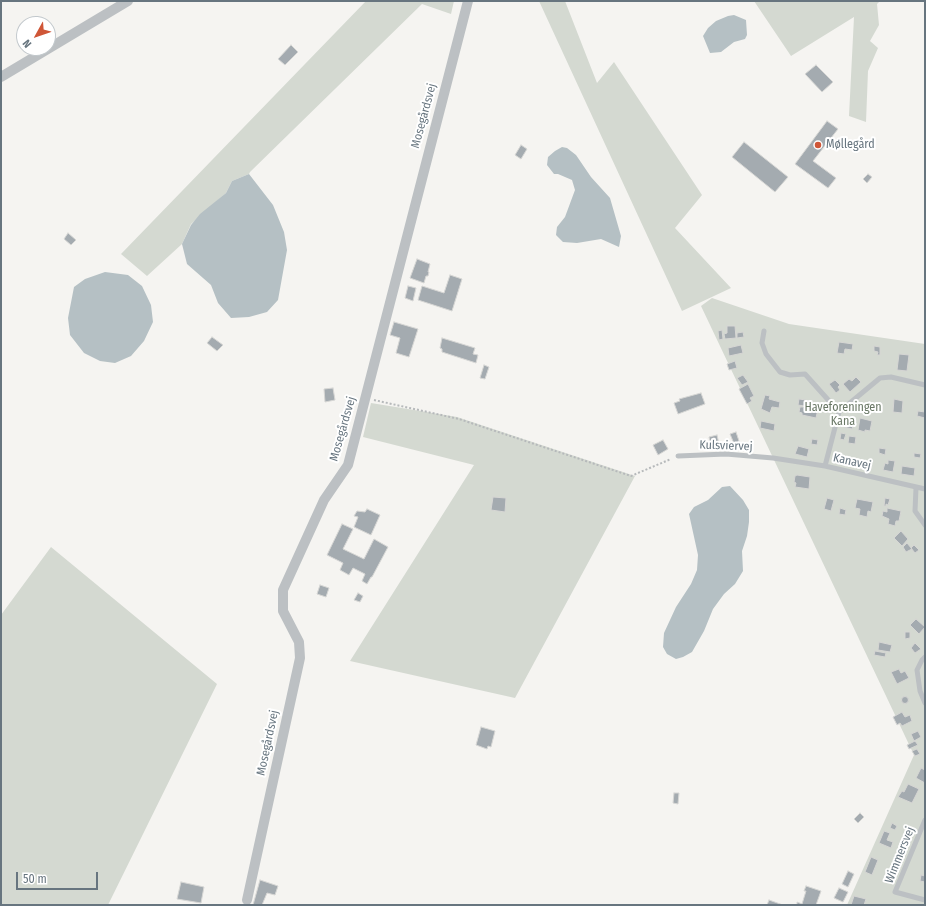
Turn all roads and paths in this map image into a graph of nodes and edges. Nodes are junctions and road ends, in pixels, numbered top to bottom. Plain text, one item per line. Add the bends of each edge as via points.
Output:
1 (128, 1) edge
2 (468, 1) edge
3 (1, 77) edge
4 (764, 331) dead end
5 (925, 386) edge
6 (365, 398) junction
7 (839, 412) junction
8 (678, 456) joint
9 (773, 458) joint
10 (825, 466) junction
11 (916, 488) junction
12 (925, 489) edge
13 (925, 525) edge
14 (925, 657) edge
15 (925, 703) edge
16 (925, 820) edge
17 (246, 900) dead end
18 (925, 900) edge

1 - 3 street
2 - 6 street, Mosegårdsvej
4 - 7 lane via 762,343 766,354 780,372 790,375 805,374
5 - 7 lane via 891,377 880,378
6 - 8 path via 459,419 631,476
6 - 17 street, Mosegårdsvej via 348,465 324,500 283,590 283,611 299,642 300,658
7 - 10 lane
8 - 9 lane, Kulsviervej via 726,454
9 - 10 lane, Kanavej
10 - 11 lane, Kanavej
11 - 12 lane, Kanavej
11 - 13 lane via 915,511
14 - 15 lane via 917,670 920,691
16 - 18 lane, Wimmersvej via 895,892

